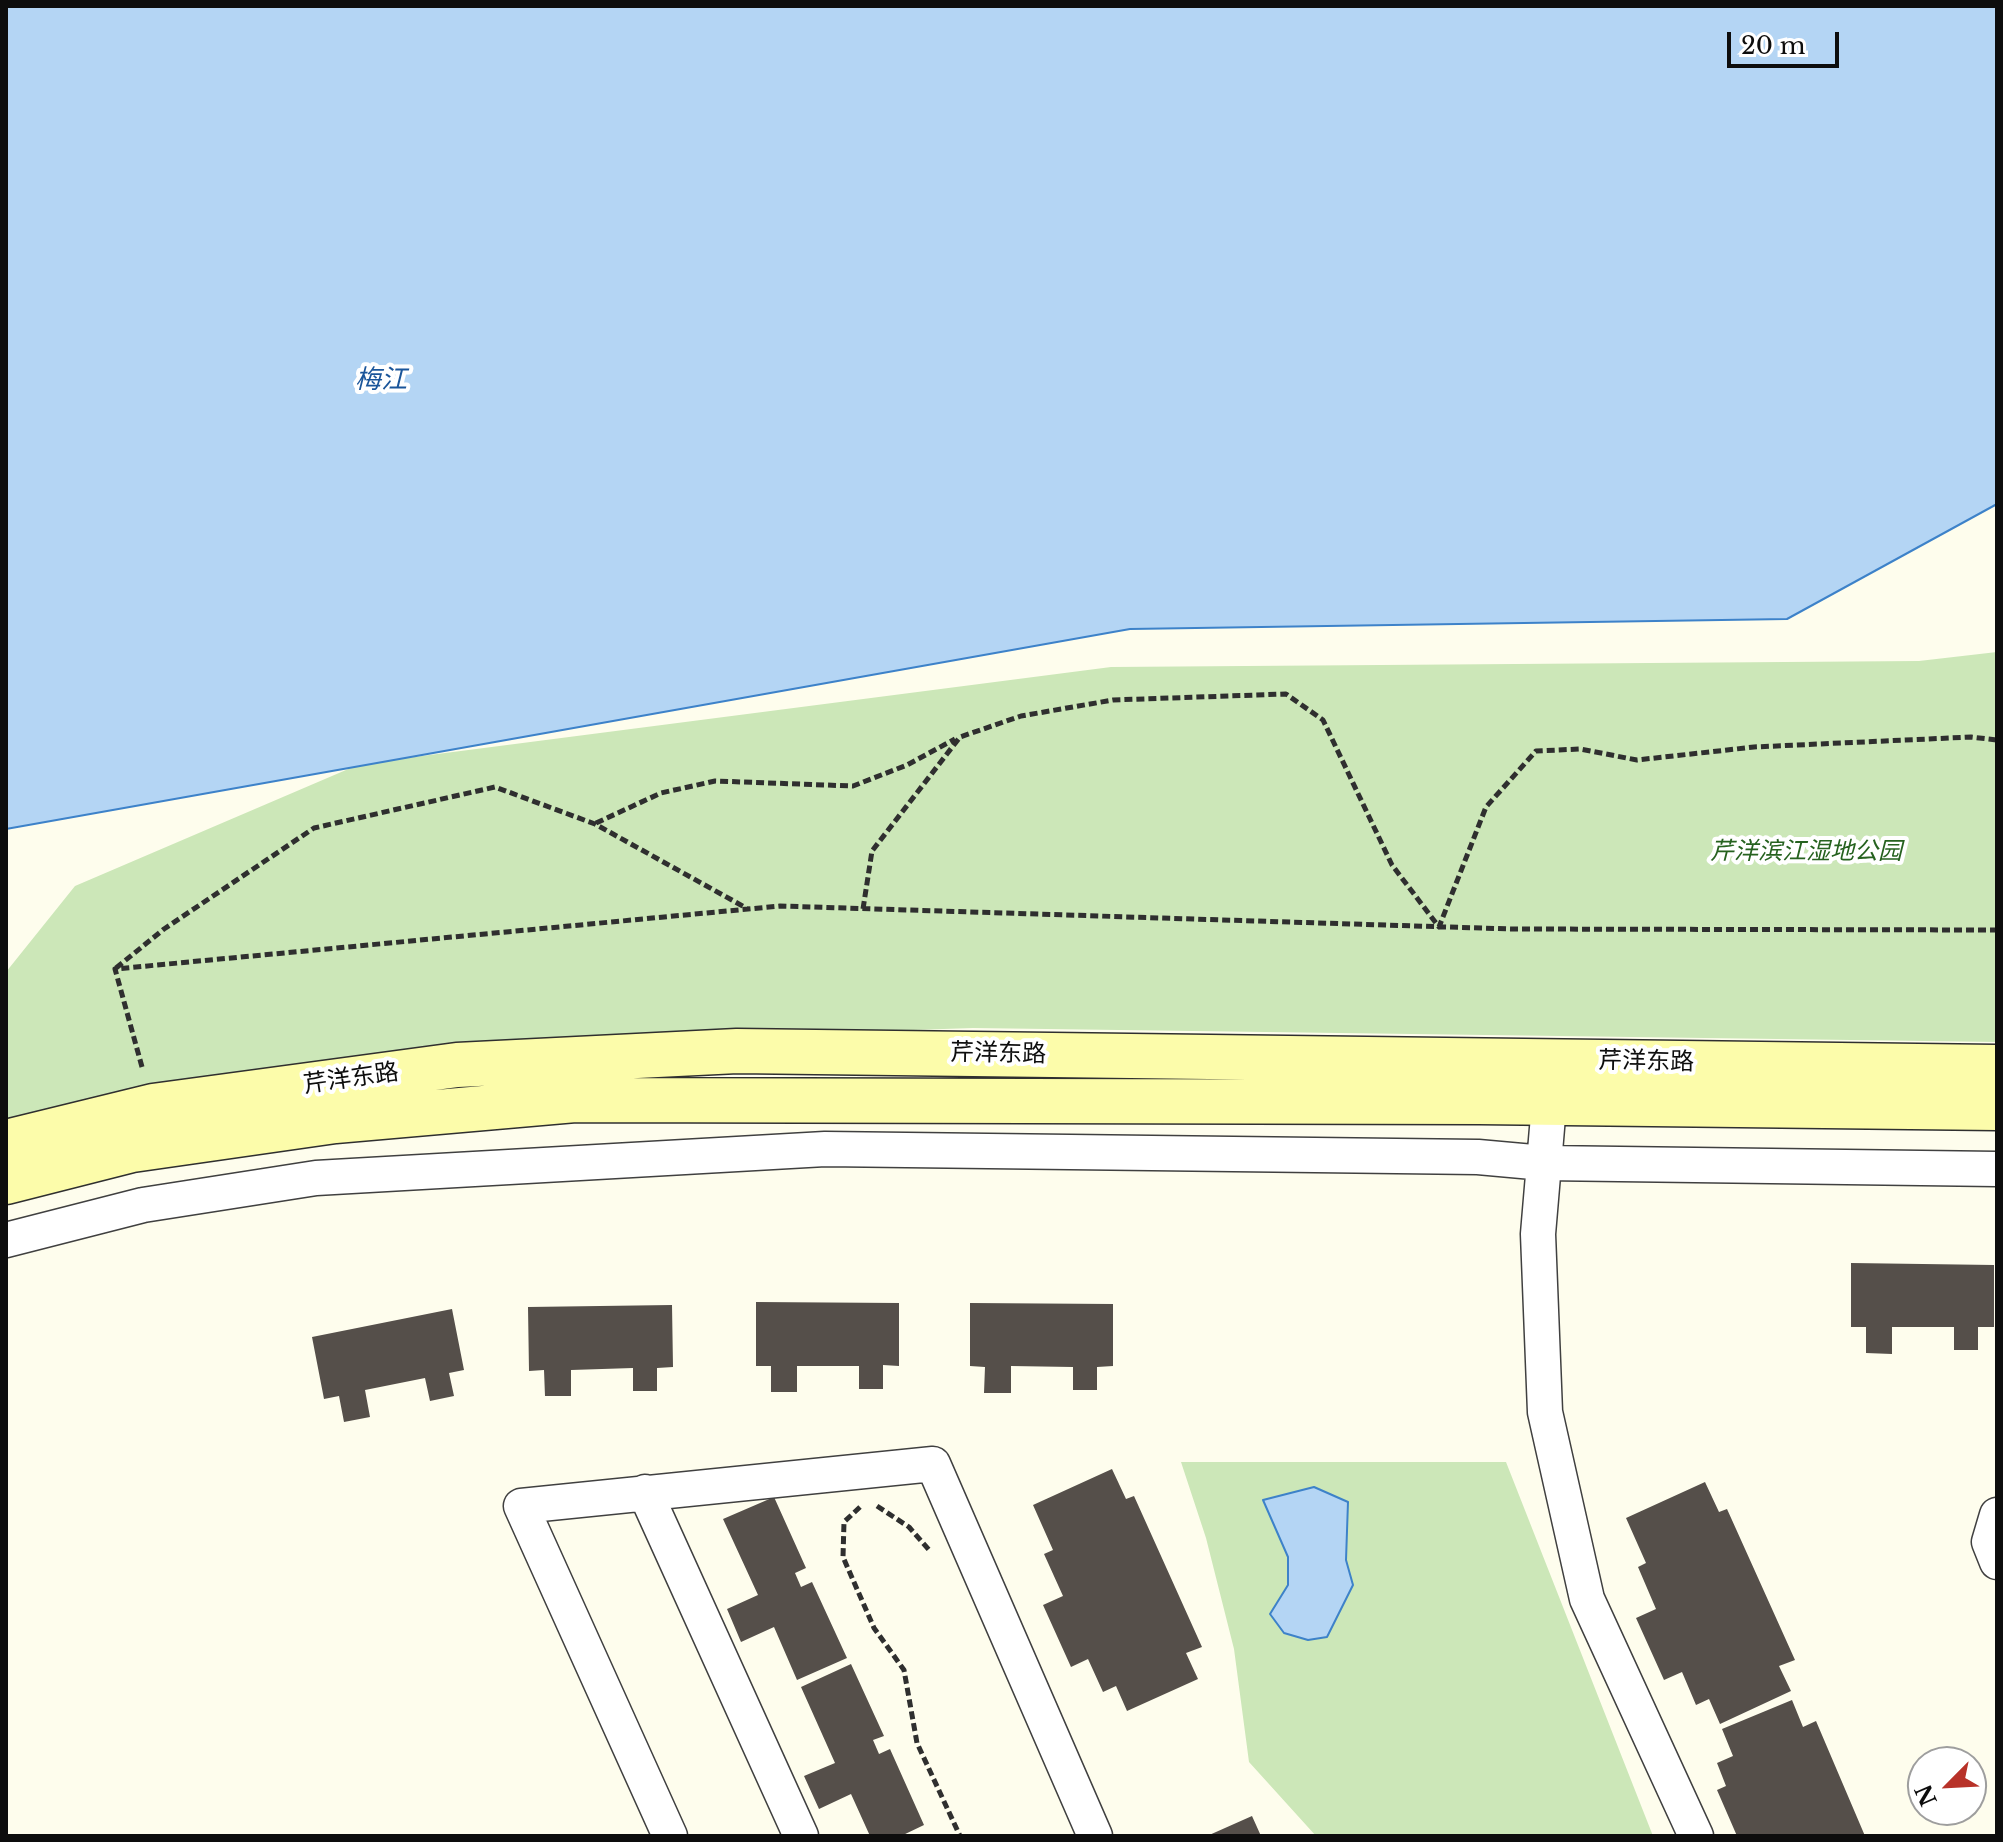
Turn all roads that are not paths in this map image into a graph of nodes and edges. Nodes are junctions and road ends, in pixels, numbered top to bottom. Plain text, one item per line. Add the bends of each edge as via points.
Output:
1 (1997, 1067) edge
2 (1551, 1082) junction
3 (1997, 1108) edge
4 (6, 1142) edge
5 (1544, 1163) junction
6 (1997, 1169) edge
7 (6, 1182) edge
8 (6, 1240) edge
9 (645, 1492) junction
10 (1997, 1515) edge
11 (1997, 1562) edge
12 (670, 1836) edge
13 (801, 1836) edge
14 (1095, 1836) edge
15 (1696, 1836) edge

1 - 2 main road, 芹洋东路
2 - 3 main road, 芹洋东路
2 - 4 main road, 芹洋东路 via 737,1051 457,1065 153,1106
2 - 5 street
2 - 7 main road, 芹洋东路 via 575,1100 335,1121 132,1150
5 - 6 street
5 - 8 street via 1478,1157 825,1149 718,1154 316,1178 143,1205
5 - 15 street via 1538,1234 1545,1412 1551,1441 1587,1599
9 - 12 street via 521,1506
9 - 13 street
9 - 14 street via 933,1464
10 - 11 street via 1989,1542

